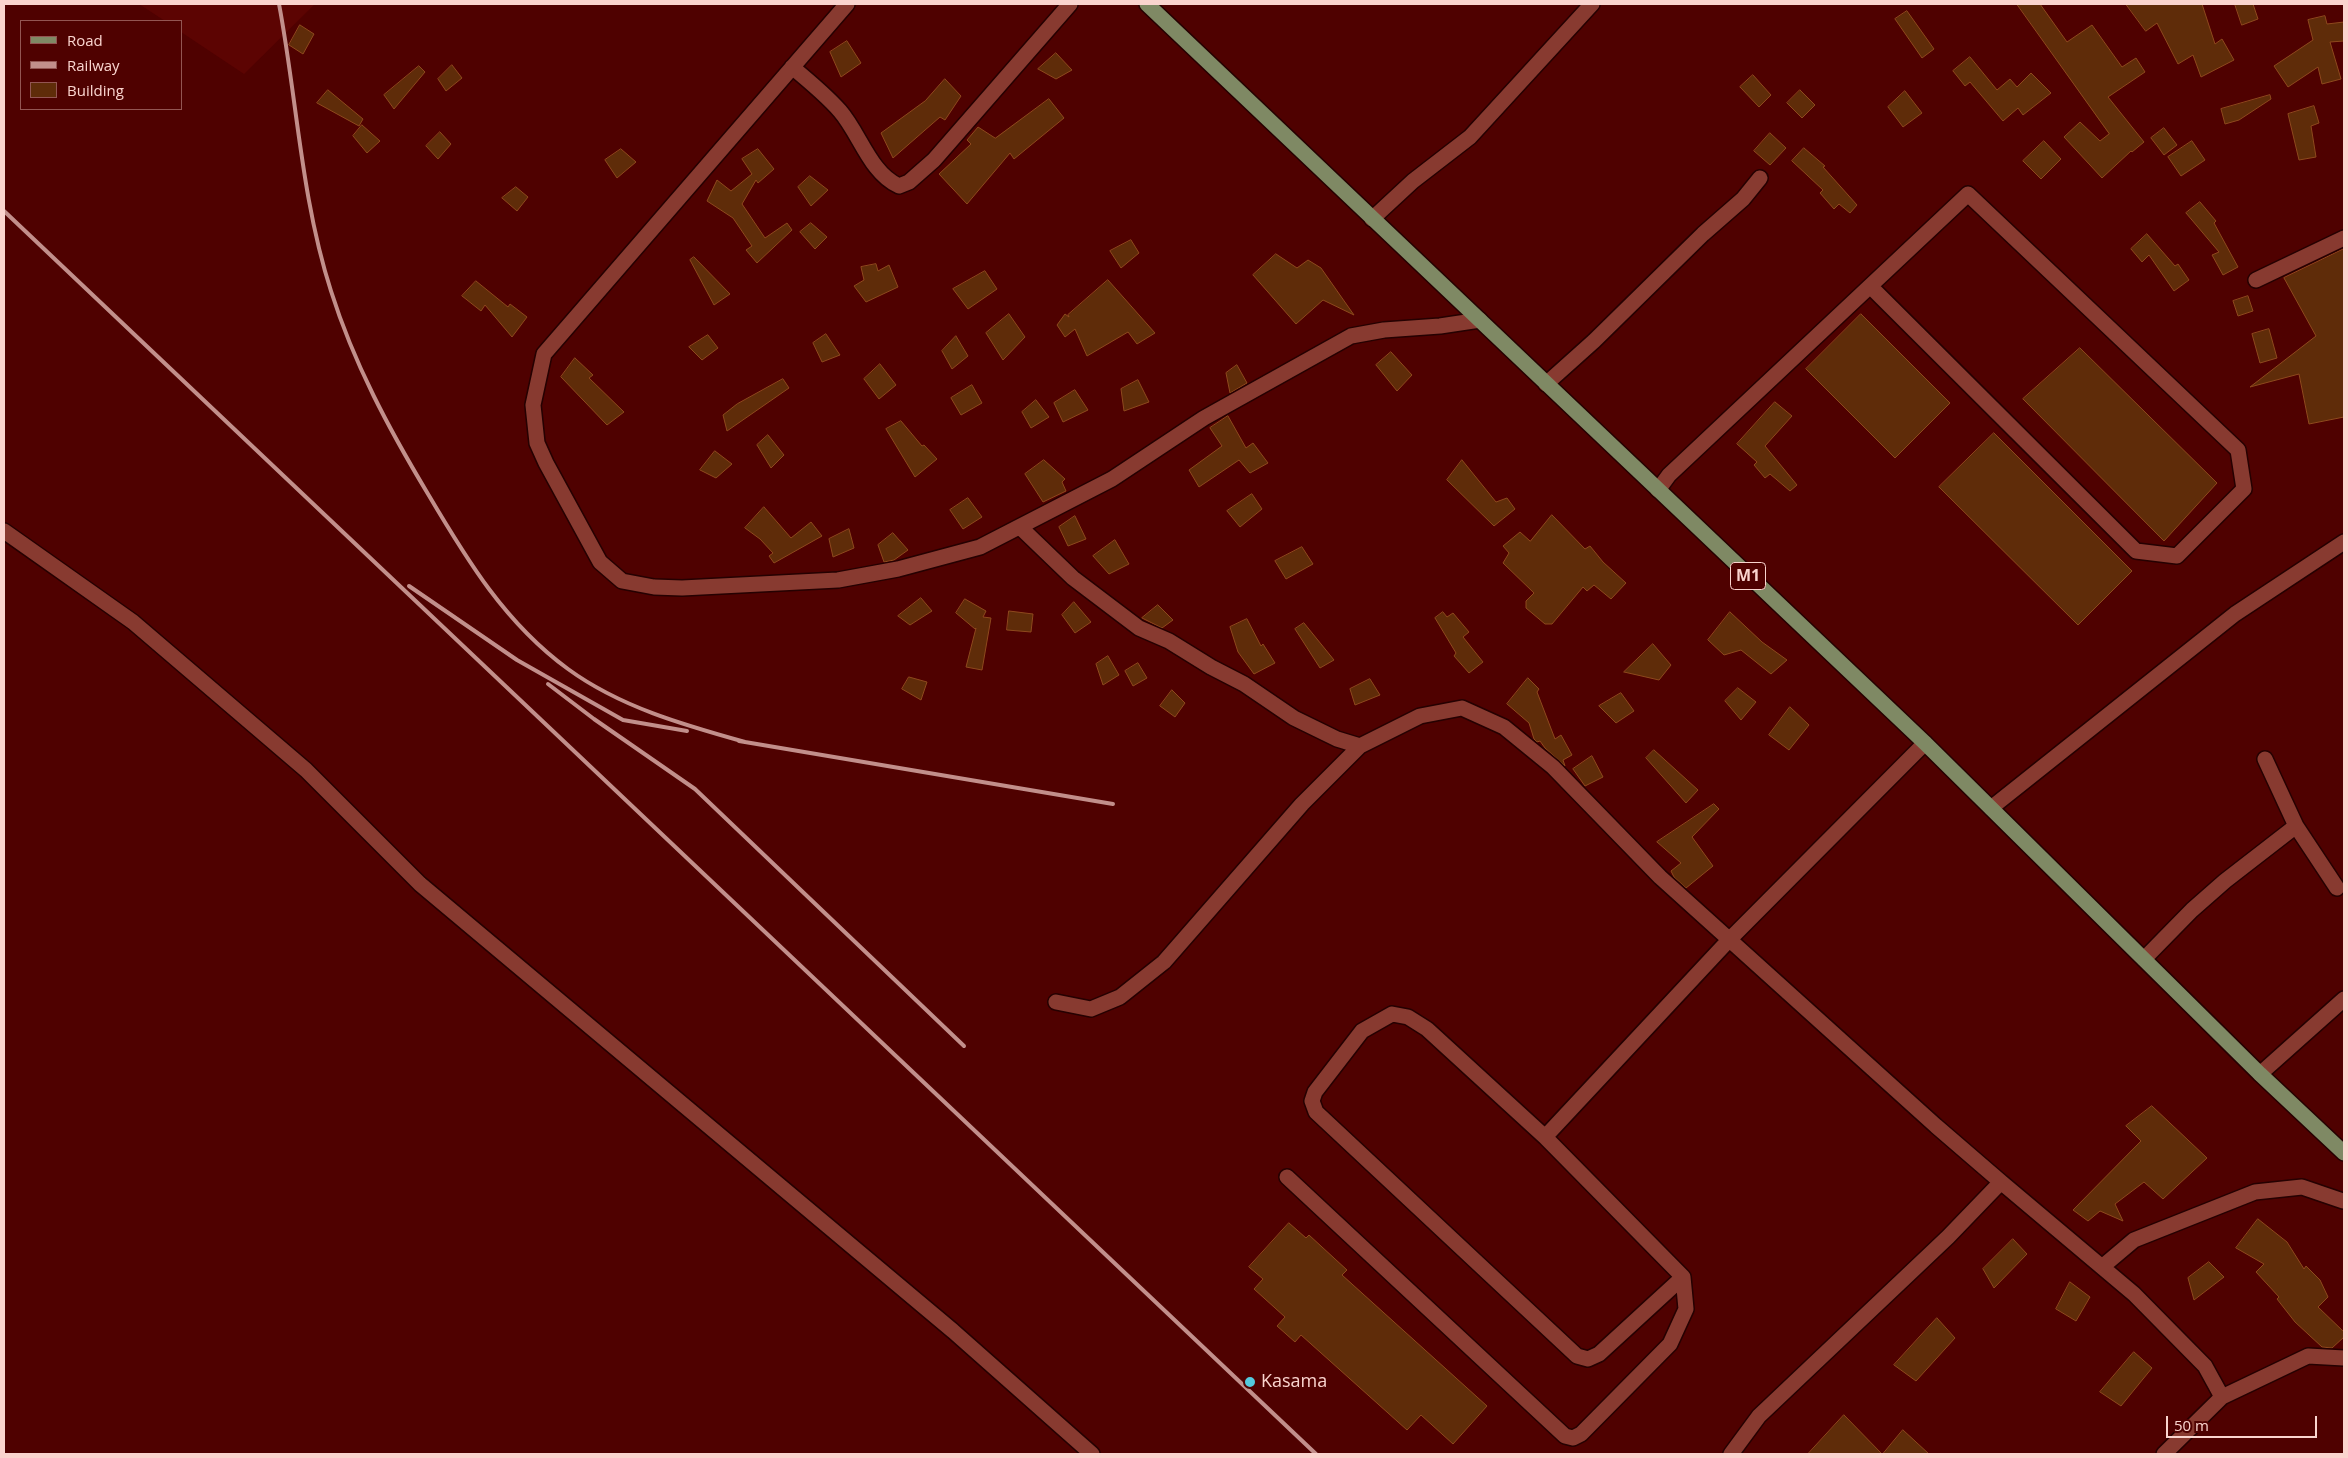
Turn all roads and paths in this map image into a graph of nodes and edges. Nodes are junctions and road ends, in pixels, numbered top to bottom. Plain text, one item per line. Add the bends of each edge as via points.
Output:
1 (847, 4) edge
2 (1070, 4) edge
3 (1147, 4) edge
4 (1592, 4) edge
5 (792, 66) junction
6 (1760, 178) dead end
7 (1372, 220) junction
8 (2344, 238) edge
9 (2256, 280) dead end
10 (1870, 286) junction
11 (1480, 320) junction
12 (1546, 384) junction
13 (1658, 490) junction
14 (1020, 527) junction
15 (4, 531) edge
16 (2344, 542) edge
17 (1925, 744) junction
18 (1360, 746) junction
19 (2265, 759) dead end
20 (1991, 808) junction
21 (2296, 826) junction
22 (2337, 888) dead end
23 (1728, 941) junction
24 (2144, 959) junction
25 (2344, 999) edge
26 (1056, 1002) dead end
27 (2260, 1074) junction
28 (1545, 1137) junction
29 (2344, 1153) edge
30 (1288, 1177) dead end
31 (2001, 1182) junction
32 (2344, 1202) edge
33 (2102, 1267) junction
34 (1683, 1277) junction
35 (2344, 1358) edge
36 (2222, 1397) junction
37 (1092, 1454) edge
38 (1730, 1454) edge
39 (2164, 1454) edge

1 - 5 street
2 - 5 street via 934,160 909,182 899,186 890,182 841,113
3 - 7 main road, M1
4 - 7 street via 1470,137 1413,181
5 - 14 street via 544,354 533,405 537,443 546,464 600,562 622,581 654,587 838,580 898,569 980,547
6 - 12 street via 1743,200
7 - 11 main road, M1
8 - 9 street
10 - 10 street via 1968,194 2238,450 2244,489 2178,556 2136,551
10 - 13 street via 1669,475
11 - 12 main road, M1
11 - 14 street via 1350,336 1204,418 1112,479
12 - 13 main road, M1
13 - 17 main road, M1
14 - 18 street via 1074,578 1139,628 1169,641 1244,684 1294,718 1337,739
15 - 37 street via 133,622 306,770 420,884 953,1331
16 - 20 street via 2235,614
17 - 20 main road, M1
17 - 23 street
18 - 23 street via 1420,716 1462,708 1504,727 1553,767 1660,878
18 - 26 street via 1302,804 1164,962 1120,997 1091,1009
19 - 21 street
20 - 24 main road, M1
21 - 22 street
21 - 24 street via 2225,880
23 - 28 street
23 - 31 street
24 - 27 main road, M1
25 - 27 street
27 - 29 main road, M1
28 - 34 street
28 - 34 street via 1427,1029 1408,1017 1392,1014 1362,1031 1315,1092 1312,1101 1316,1112 1577,1356 1588,1359 1599,1354
30 - 34 street via 1565,1436 1573,1438 1581,1434 1670,1344 1686,1309
31 - 33 street
31 - 38 street via 1948,1237 1759,1416
32 - 33 street via 2302,1187 2255,1192 2134,1240
33 - 36 street via 2134,1294 2205,1366
35 - 36 street via 2308,1356
36 - 39 street

